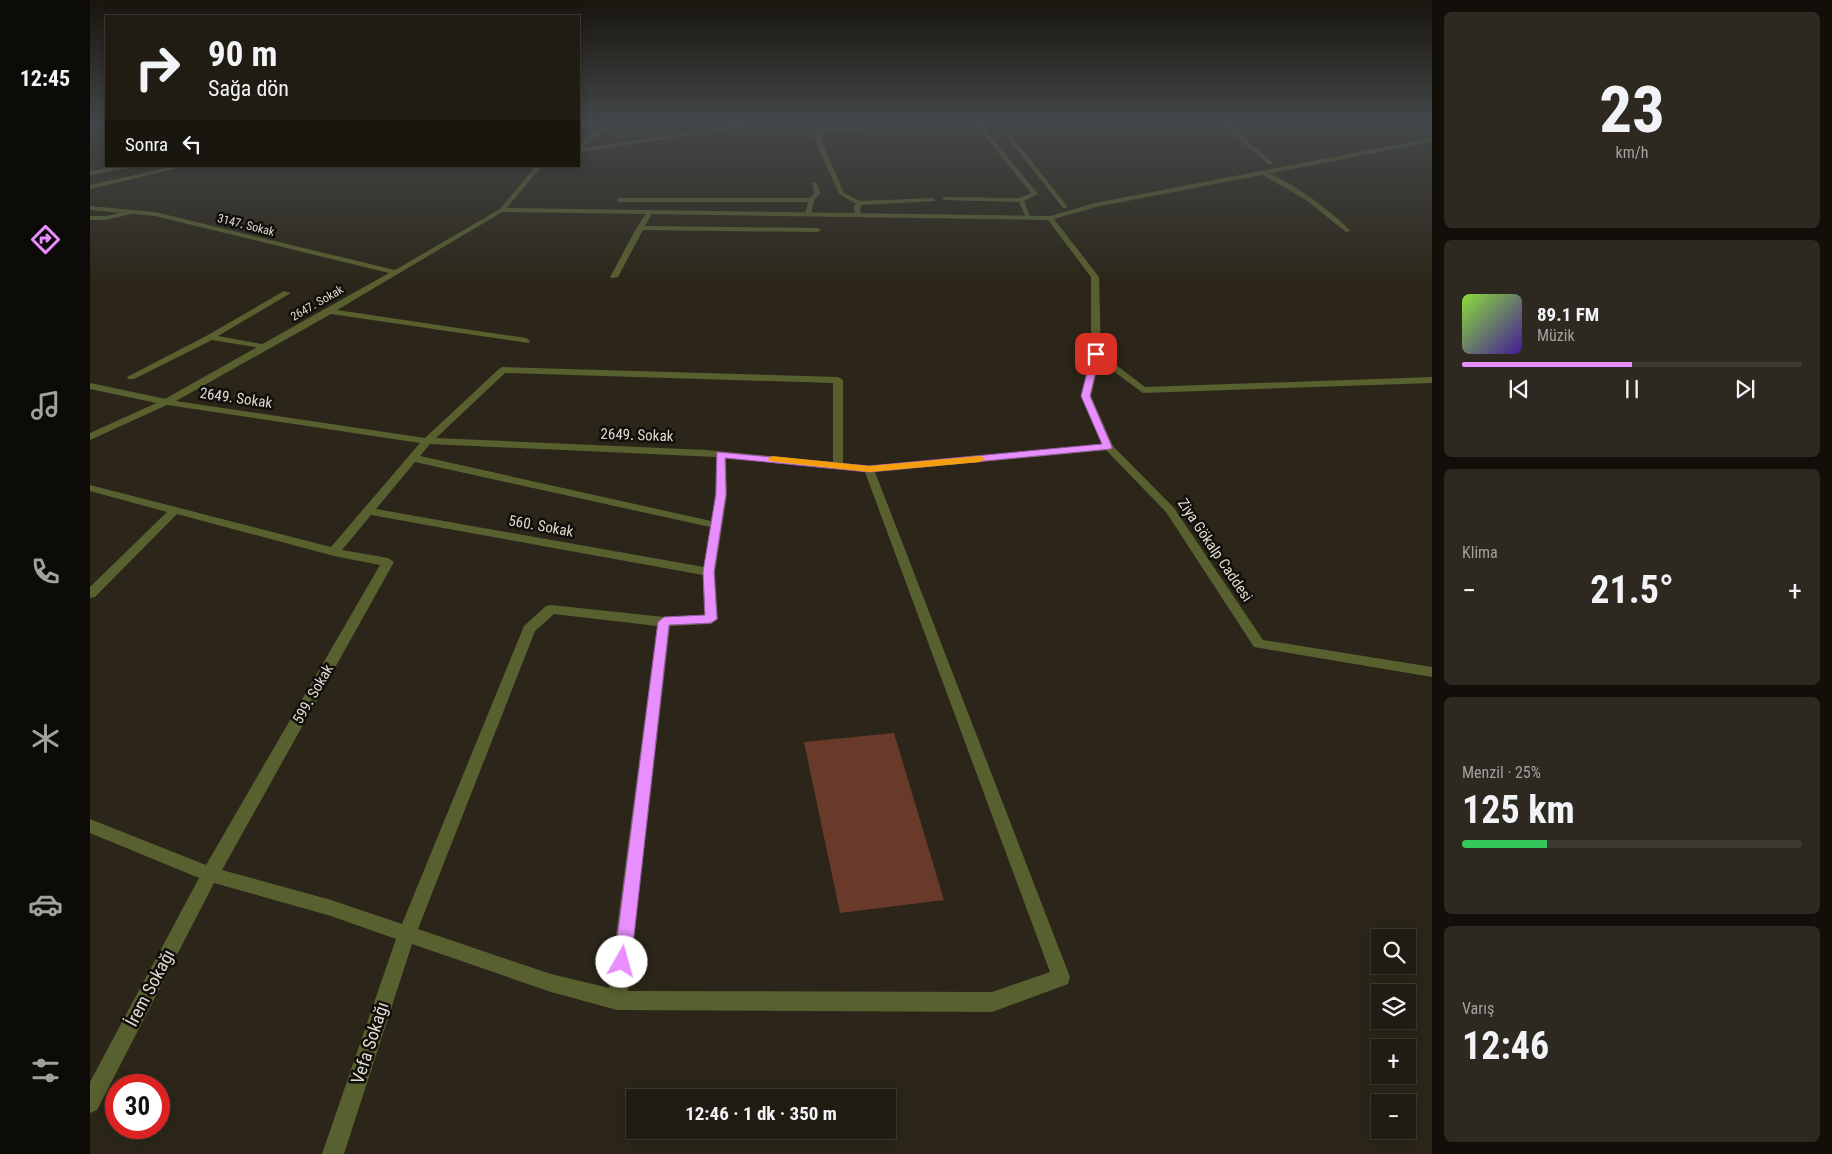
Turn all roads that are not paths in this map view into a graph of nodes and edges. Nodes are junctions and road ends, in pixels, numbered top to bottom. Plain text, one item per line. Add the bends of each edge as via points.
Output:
1 (135, 177) edge
2 (530, 177) edge
3 (834, 177) edge
4 (1022, 177) edge
5 (1041, 177) edge
6 (1243, 177) edge
7 (1272, 177) edge
8 (814, 183) dead end
9 (90, 187) edge
10 (619, 200) dead end
11 (811, 200) junction
12 (933, 200) dead end
13 (945, 200) dead end
14 (1021, 200) junction
15 (1083, 200) dead end
16 (859, 203) junction
17 (1065, 207) junction
18 (90, 208) edge
19 (502, 210) junction
20 (133, 212) junction
21 (650, 212) junction
22 (808, 214) junction
23 (857, 215) junction
24 (90, 218) edge
25 (1029, 218) junction
26 (1050, 218) junction
27 (641, 228) junction
28 (818, 230) dead end
29 (1348, 231) dead end
30 (395, 272) junction
31 (614, 277) dead end
32 (287, 293) dead end
33 (329, 311) junction
34 (211, 337) junction
35 (526, 341) dead end
36 (264, 348) junction
37 (1096, 354) junction
38 (131, 377) dead end
39 (1432, 380) edge
40 (90, 386) edge
41 (166, 402) junction
42 (90, 437) edge
43 (427, 441) junction
44 (1108, 447) junction
45 (721, 454) junction
46 (413, 458) junction
47 (838, 466) junction
48 (869, 469) junction
49 (90, 488) edge
50 (175, 510) junction
51 (368, 511) junction
52 (715, 525) junction
53 (334, 552) junction
54 (709, 572) junction
55 (90, 594) edge
56 (664, 622) junction
57 (1432, 672) edge
58 (90, 826) edge
59 (210, 874) junction
60 (407, 933) junction
61 (617, 1000) junction
62 (90, 1103) edge
63 (333, 1154) edge

1 - 9 street
2 - 19 street, 2647. Sokak
3 - 16 lane via 842,194
4 - 14 lane via 1036,194
5 - 17 street
6 - 26 street via 1095,205
7 - 29 lane via 1313,200
8 - 11 lane via 817,194
10 - 11 lane
11 - 22 lane
12 - 16 lane
13 - 14 lane
14 - 25 lane
15 - 17 street
16 - 23 lane
17 - 26 street
18 - 20 street, 3147. Sokak
19 - 21 street
19 - 30 street, 2647. Sokak
20 - 24 lane
20 - 30 street, 3147. Sokak via 155,214
21 - 22 street
21 - 27 lane
22 - 23 street
23 - 25 street
25 - 26 street
26 - 37 street, Ziya Gökalp Caddesi via 1096,276
27 - 28 lane
27 - 31 lane
30 - 33 street, 2647. Sokak
32 - 34 lane
33 - 35 street
33 - 36 street, 2647. Sokak
34 - 36 lane
34 - 38 lane
36 - 41 street, 2647. Sokak
37 - 39 lane via 1143,390
37 - 44 street, Ziya Gökalp Caddesi via 1086,396
40 - 41 lane
41 - 42 street, 2647. Sokak
41 - 43 street, 2649. Sokak
43 - 45 street, 2649. Sokak
43 - 46 street
43 - 47 street via 503,370 838,380
44 - 48 street, 2649. Sokak
44 - 57 street, Ziya Gökalp Caddesi via 1170,510 1259,644
45 - 47 street, 2649. Sokak
45 - 52 street via 721,494
46 - 51 street
46 - 52 street
47 - 48 street, 2649. Sokak
48 - 61 street via 1061,977 992,1002
49 - 50 street
50 - 53 street
50 - 55 street
51 - 53 street
51 - 54 street, 560. Sokak
52 - 54 street
53 - 59 street, 599. Sokak via 388,562
54 - 56 street, Vefa Sokağı via 711,619
56 - 60 street, Vefa Sokağı via 551,609 529,629
56 - 61 street
58 - 59 street
59 - 60 street
59 - 62 street, İrem Sokağı
60 - 61 street via 552,983
60 - 63 street, Vefa Sokağı

